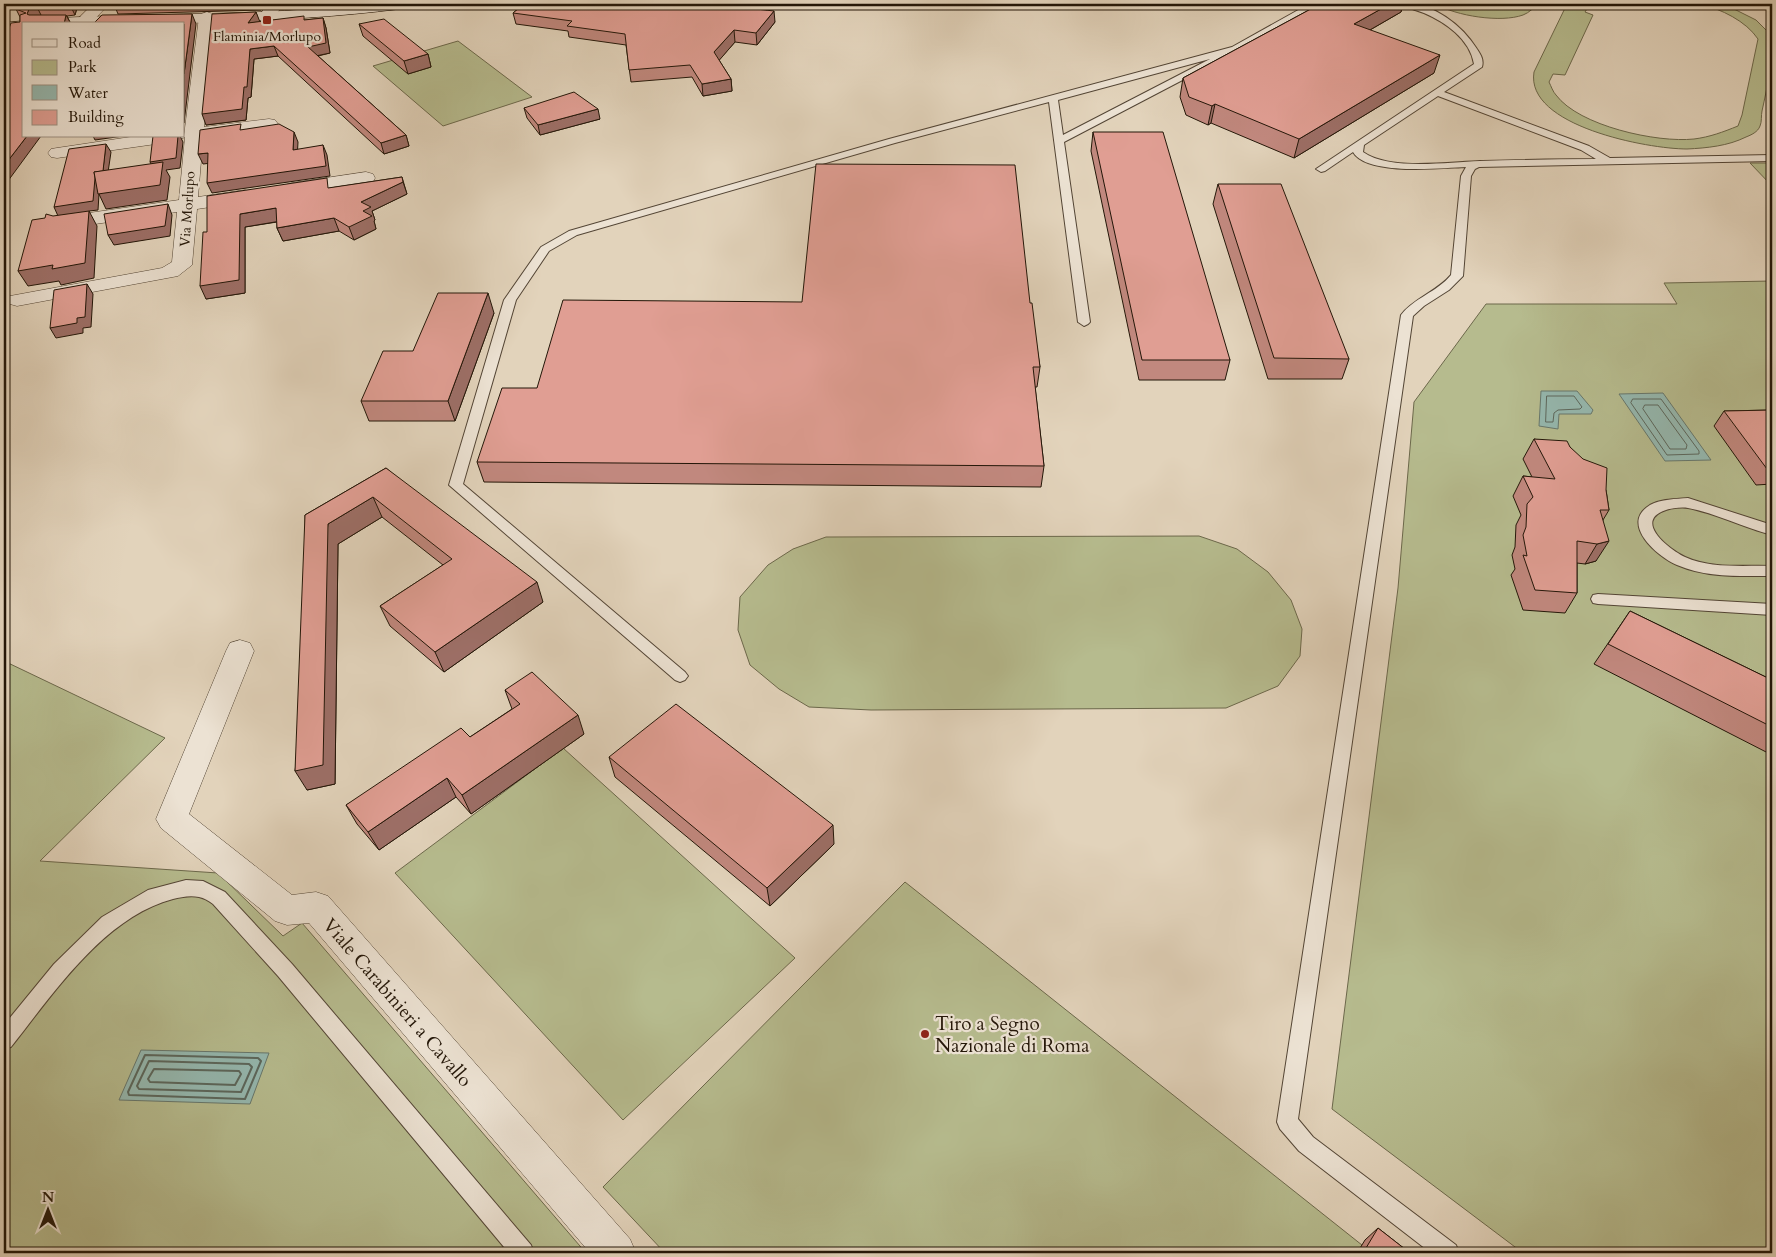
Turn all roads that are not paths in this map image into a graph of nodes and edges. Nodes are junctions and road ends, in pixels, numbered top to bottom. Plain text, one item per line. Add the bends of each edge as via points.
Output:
1 (101, 4) edge
2 (400, 4) edge
3 (1315, 4) edge
4 (1407, 4) edge
5 (272, 9) edge
6 (207, 17) junction
7 (85, 20) junction
8 (64, 22) edge
9 (22, 26) edge
10 (4, 28) edge
11 (1235, 49) junction
12 (1165, 68) junction
13 (192, 74) edge
14 (1179, 78) junction
15 (1437, 93) junction
16 (1054, 98) junction
17 (269, 124) edge
18 (185, 135) edge
19 (164, 138) edge
20 (1058, 141) junction
21 (1359, 144) junction
22 (57, 153) dead end
23 (1772, 158) edge
24 (1607, 161) junction
25 (1477, 164) junction
26 (1321, 169) dead end
27 (366, 178) dead end
28 (186, 205) junction
29 (61, 223) edge
30 (17, 300) dead end
31 (1084, 322) dead end
32 (1772, 530) edge
33 (1772, 571) edge
34 (1598, 599) dead end
35 (1772, 610) edge
36 (240, 651) dead end
37 (680, 676) dead end
38 (4, 1040) edge
39 (523, 1253) edge
40 (616, 1253) edge
41 (1448, 1253) edge

1 - 7 street
2 - 5 street via 343,11
3 - 11 lane
4 - 15 lane via 1451,23 1466,39 1478,60 1479,65
5 - 6 street
6 - 7 street
6 - 13 street, Via Morlupo
7 - 8 street
9 - 10 street
11 - 12 lane
11 - 14 lane
12 - 14 lane
12 - 16 lane
13 - 18 street, Via Morlupo
14 - 20 lane
15 - 21 lane
15 - 24 lane via 1585,148
16 - 20 lane
16 - 37 lane via 573,233 545,248 510,300 456,485
17 - 18 street
18 - 28 street, Via Morlupo
19 - 22 street
20 - 31 lane
21 - 25 lane via 1358,153 1362,158 1383,165
21 - 26 lane
23 - 24 lane
24 - 25 lane
25 - 41 lane via 1466,176 1457,276 1448,286 1416,305 1407,316 1287,1122 1306,1144
27 - 28 street
28 - 29 street
28 - 30 street, Via Morlupo via 184,260 178,269
32 - 33 lane via 1688,503 1674,502 1652,510 1644,523 1645,530 1661,549 1691,565
34 - 35 lane
36 - 40 street, Viale Carabinieri a Cavallo via 172,819 287,910 316,907
38 - 39 lane via 61,970 108,923 154,896 186,888 203,889 219,898 285,970

